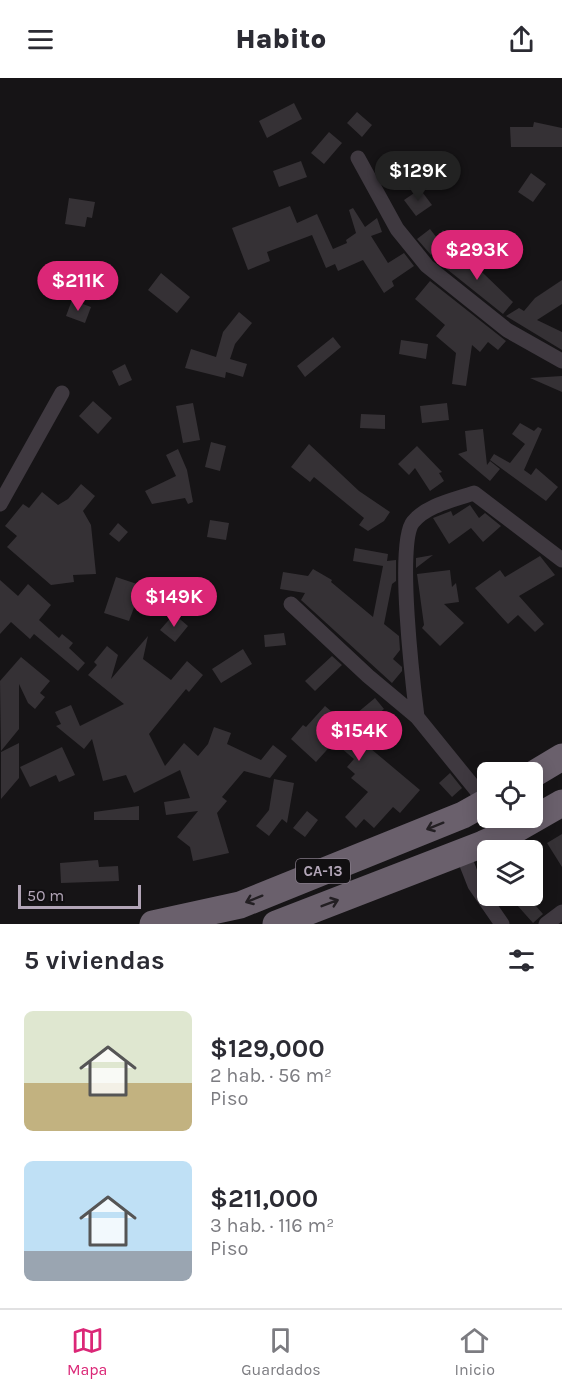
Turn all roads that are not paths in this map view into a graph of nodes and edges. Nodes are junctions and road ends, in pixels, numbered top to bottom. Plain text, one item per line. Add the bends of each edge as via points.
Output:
1 (358, 158) dead end
2 (562, 361) edge
3 (62, 393) dead end
4 (0, 504) edge
5 (562, 560) edge
6 (291, 604) dead end
7 (417, 717) junction
8 (562, 757) edge
9 (543, 768) edge
10 (477, 790) edge
11 (562, 803) edge
12 (477, 807) edge
13 (462, 852) junction
14 (562, 912) edge
15 (153, 924) edge
16 (276, 924) edge
17 (502, 924) edge
18 (546, 924) edge

1 - 2 street via 397,229 427,266 507,330
3 - 4 street
5 - 7 street via 474,493 422,512 411,524 406,547 411,673
6 - 7 street
7 - 10 street
8 - 9 highway
11 - 13 highway, CA-13 via 513,831
12 -> 15 highway, CA-13 via 240,905
16 -> 13 highway, CA-13
13 - 17 street via 474,885
14 - 18 street

